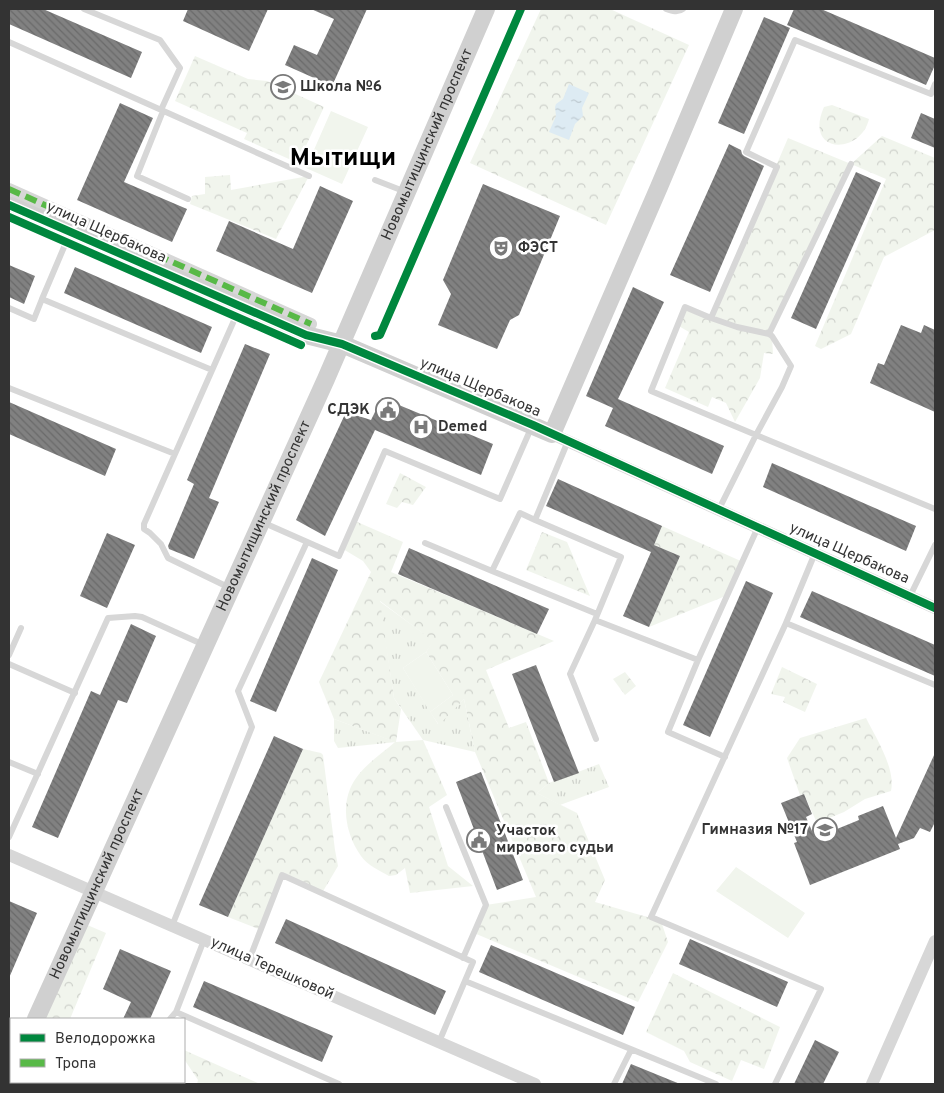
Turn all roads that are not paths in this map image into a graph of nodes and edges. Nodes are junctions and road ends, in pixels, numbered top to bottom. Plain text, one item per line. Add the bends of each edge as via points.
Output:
1 (84, 9) edge
2 (486, 9) edge
3 (666, 9) edge
4 (683, 9) edge
5 (734, 9) edge
6 (9, 42) edge
7 (935, 84) edge
8 (162, 110) junction
9 (851, 164) dead end
10 (309, 176) dead end
11 (375, 180) dead end
12 (9, 189) edge
13 (407, 192) junction
14 (188, 199) dead end
15 (9, 205) edge
16 (70, 232) junction
17 (42, 299) junction
18 (240, 306) junction
19 (9, 308) edge
20 (711, 318) junction
21 (311, 324) dead end
22 (769, 334) junction
23 (342, 344) junction
24 (212, 370) junction
25 (9, 388) edge
26 (533, 425) junction
27 (756, 435) junction
28 (560, 437) junction
29 (175, 454) junction
30 (719, 509) junction
31 (935, 509) edge
32 (535, 520) junction
33 (261, 521) junction
34 (758, 527) junction
35 (307, 542) junction
36 (426, 543) dead end
37 (935, 545) edge
38 (815, 553) junction
39 (492, 571) junction
40 (231, 588) junction
41 (910, 596) junction
42 (935, 608) edge
43 (596, 617) junction
44 (786, 624) junction
45 (21, 628) dead end
46 (206, 646) junction
47 (9, 655) edge
48 (698, 660) junction
49 (9, 664) edge
50 (935, 685) edge
51 (75, 693) junction
52 (596, 740) dead end
53 (725, 756) junction
54 (9, 762) edge
55 (38, 774) junction
56 (446, 807) dead end
57 (9, 837) edge
58 (9, 855) edge
59 (93, 892) junction
60 (172, 926) junction
61 (204, 940) junction
62 (935, 941) edge
63 (463, 958) junction
64 (249, 960) junction
65 (465, 981) junction
66 (176, 1012) junction
67 (36, 1018) edge
68 (171, 1018) edge
69 (439, 1042) junction
70 (631, 1050) junction
71 (339, 1084) edge
72 (536, 1084) edge
73 (614, 1084) edge
74 (716, 1084) edge
75 (775, 1084) edge
76 (872, 1084) edge

1 - 8 lane via 160,40 180,68
2 - 13 main road, Новомытищинский проспект
3 - 4 lane
5 - 28 main road
6 - 8 lane
7 - 20 lane via 930,94 795,40 746,152 777,167
8 - 10 lane
8 - 14 lane via 136,176
9 - 22 lane
11 - 13 lane
12 - 21 street, улица Щербакова
13 - 23 main road, Новомытищинский проспект
15 - 16 main road, улица Щербакова
16 - 17 lane
16 - 18 main road, улица Щербакова
17 - 19 lane via 34,319
17 - 24 lane
18 - 23 main road, улица Щербакова via 306,335
18 - 24 lane
20 - 22 lane
20 - 27 lane via 685,306 651,391
22 - 27 lane via 791,366
23 - 26 main road, улица Щербакова
23 - 33 main road, Новомытищинский проспект
24 - 29 lane
25 - 29 lane
26 - 28 main road, улица Щербакова
26 - 35 lane via 500,499 386,451 339,556
27 - 30 lane
27 - 31 lane
28 - 30 street, улица Щербакова
28 - 32 lane
29 - 40 lane via 144,529 161,544 168,558
30 - 34 street, улица Щербакова
32 - 39 lane via 520,513
32 - 43 lane via 621,557
33 - 35 lane
33 - 40 main road, Новомытищинский проспект
34 - 38 street, улица Щербакова
34 - 48 lane
35 - 60 lane via 238,691 252,727
36 - 39 lane
37 - 41 lane
38 - 41 street, улица Щербакова
38 - 44 lane
39 - 43 lane
40 - 46 main road, Новомытищинский проспект
41 - 42 street, улица Щербакова
43 - 48 lane
43 - 52 lane via 570,674
44 - 50 lane
44 - 53 lane
45 - 47 lane
46 - 51 lane via 142,617 108,618
46 - 59 main road, Новомытищинский проспект
48 - 53 lane via 668,732
49 - 51 lane
51 - 55 lane
53 - 75 lane via 651,917 821,989
54 - 55 lane
55 - 57 lane
56 - 63 lane via 486,905
58 - 59 street, улица Терешковой
59 - 60 street, улица Терешковой
59 - 67 main road, Новомытищинский проспект
60 - 61 street, улица Терешковой
61 - 64 street, улица Терешковой
61 - 66 lane
62 - 76 street
63 - 64 lane via 282,875
63 - 65 lane via 473,962
64 - 69 street, улица Терешковой
65 - 69 lane
65 - 70 lane
66 - 68 lane
66 - 71 lane
69 - 72 street, улица Терешковой
70 - 73 lane
70 - 74 lane

